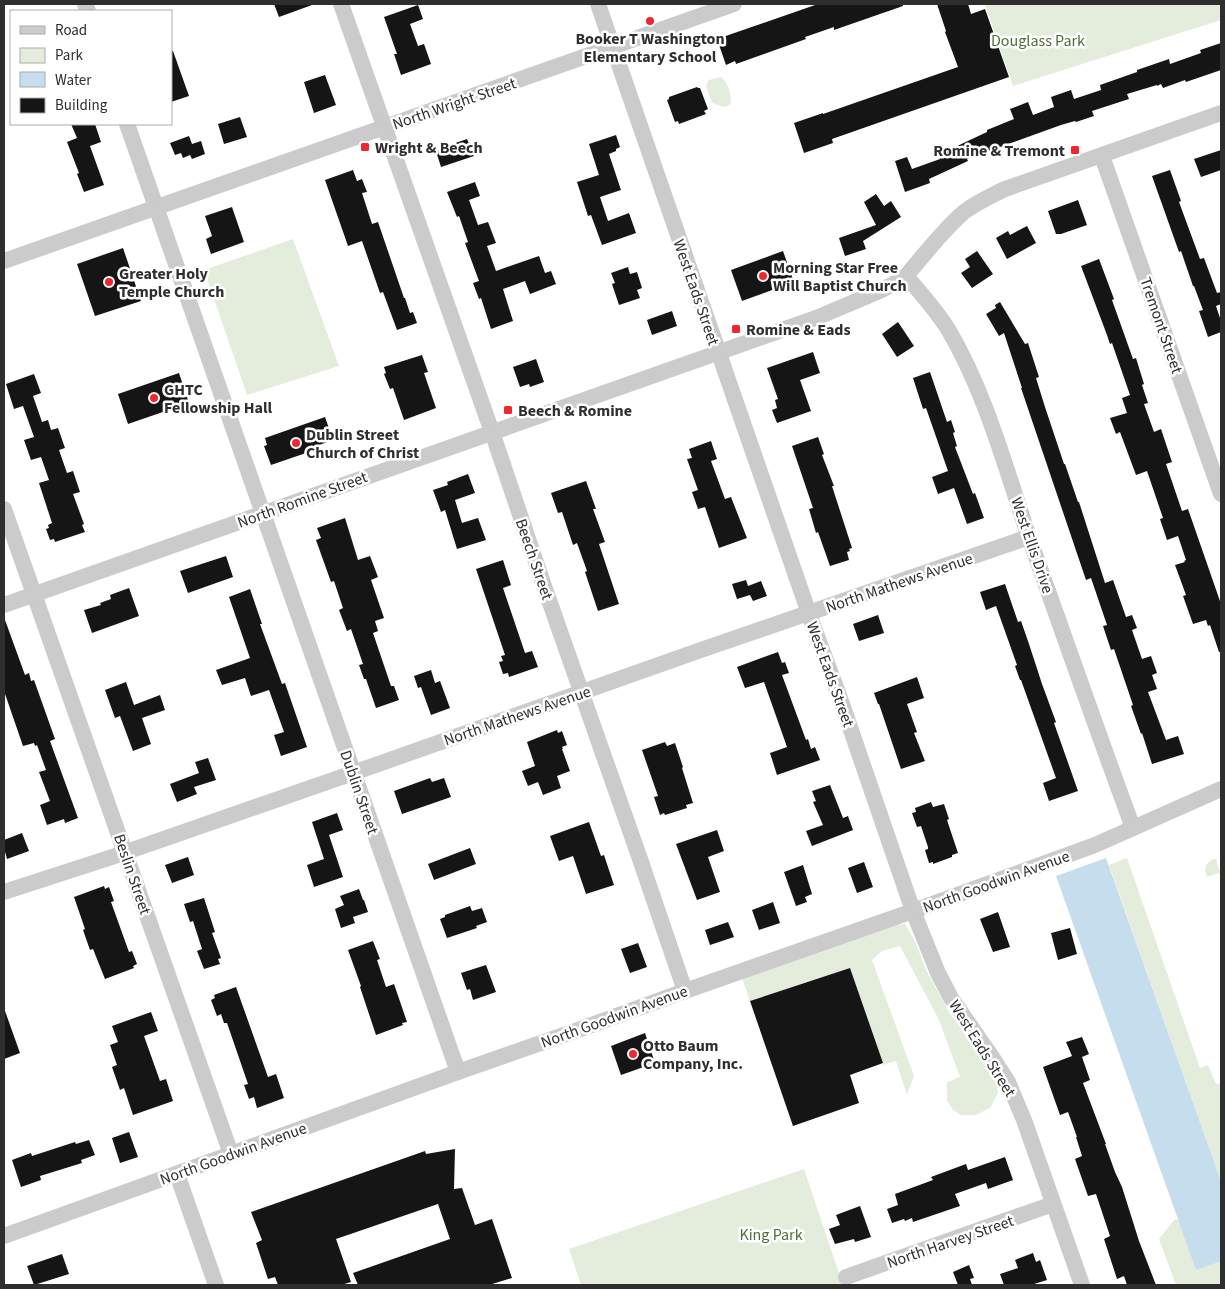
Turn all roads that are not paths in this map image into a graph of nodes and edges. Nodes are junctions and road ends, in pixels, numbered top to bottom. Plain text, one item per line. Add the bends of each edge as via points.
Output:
1 (341, 4) edge
2 (598, 4) edge
3 (734, 4) edge
4 (612, 47) junction
5 (1221, 113) edge
6 (127, 125) edge
7 (385, 127) junction
8 (1102, 156) junction
9 (156, 206) junction
10 (4, 261) edge
11 (906, 276) junction
12 (718, 352) junction
13 (492, 432) junction
14 (1221, 494) edge
15 (4, 508) edge
16 (263, 513) junction
17 (1029, 537) junction
18 (34, 594) junction
19 (4, 604) edge
20 (809, 613) junction
21 (581, 692) junction
22 (353, 773) junction
23 (1221, 789) edge
24 (1134, 828) junction
25 (125, 852) junction
26 (4, 892) edge
27 (913, 911) junction
28 (685, 991) junction
29 (458, 1072) junction
30 (230, 1154) junction
31 (177, 1174) junction
32 (1053, 1204) junction
33 (4, 1236) edge
34 (846, 1277) dead end
35 (216, 1285) edge
36 (1082, 1285) edge

1 - 7 street, Beech Street
2 - 4 street, West Eads Street
3 - 4 street, North Wright Street
4 - 7 street, North Wright Street
4 - 12 street, West Eads Street
5 - 8 street, North Romine Street
6 - 9 street, Dublin Street
7 - 9 street, North Wright Street
7 - 13 street, Beech Street
8 - 11 street, North Romine Street via 1005,189 980,201 943,232
8 - 14 street, Tremont Street
9 - 10 street, North Wright Street
9 - 16 street, Dublin Street
11 - 12 street, North Romine Street via 882,290 816,318
11 - 17 street, West Ellis Drive via 947,328 964,359 979,392
12 - 13 street, North Romine Street
12 - 20 street, West Eads Street
13 - 16 street, North Romine Street
13 - 21 street, Beech Street
15 - 18 street, Beslin Street
16 - 18 street, North Romine Street
16 - 22 street, Dublin Street
17 - 20 street, North Mathews Avenue
17 - 24 street, West Ellis Drive
18 - 19 street, North Romine Street
18 - 25 street, Beslin Street
20 - 21 street, North Mathews Avenue
20 - 27 street, West Eads Street
21 - 22 street, North Mathews Avenue
21 - 28 street, Beech Street
22 - 25 street, North Mathews Avenue
22 - 29 street, Dublin Street
23 - 24 street, North Goodwin Avenue
24 - 27 street, North Goodwin Avenue
25 - 26 street, North Mathews Avenue
25 - 30 street, Beslin Street
27 - 28 street, North Goodwin Avenue
27 - 32 street, West Eads Street via 951,998 1008,1082
28 - 29 street, North Goodwin Avenue
29 - 30 street, North Goodwin Avenue
30 - 31 street, North Goodwin Avenue
31 - 33 street, North Goodwin Avenue
31 - 35 street
32 - 34 street, North Harvey Street
32 - 36 street, West Eads Street

